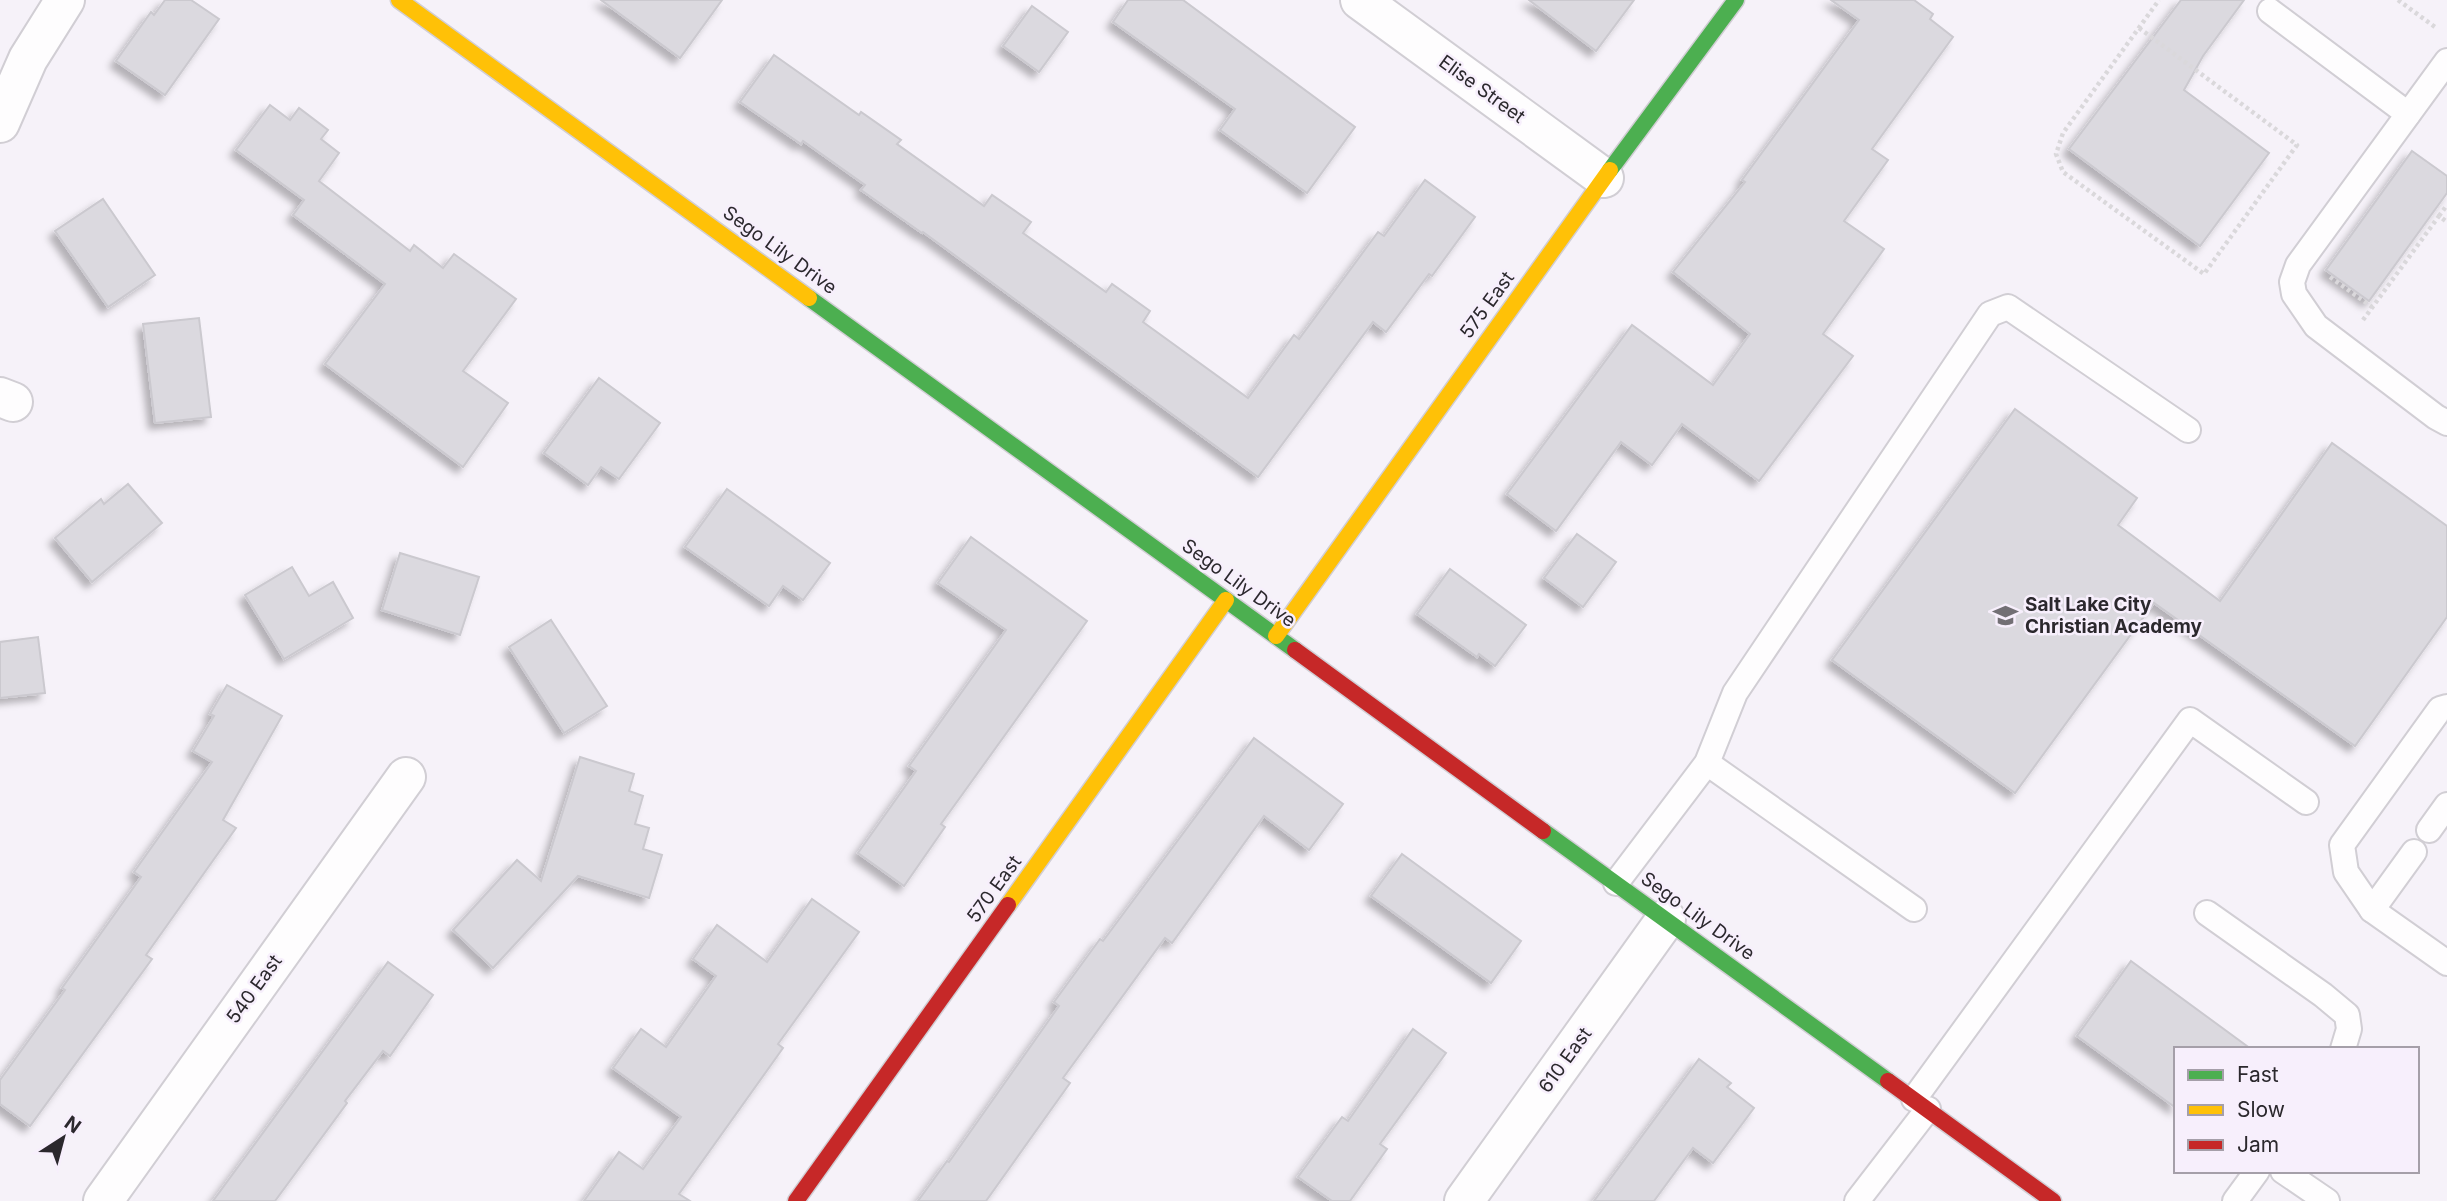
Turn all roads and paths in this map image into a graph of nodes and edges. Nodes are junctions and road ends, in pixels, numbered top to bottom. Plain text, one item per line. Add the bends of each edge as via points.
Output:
1 (65, 0) edge
2 (399, 0) edge
3 (1360, 0) edge
4 (1735, 0) edge
5 (2160, 0) edge
6 (2398, 0) edge
7 (2270, 12) dead end
8 (2435, 27) dead end
9 (2139, 28) junction
10 (2447, 61) edge
11 (2408, 114) junction
12 (0, 122) edge
13 (1604, 178) junction
14 (2447, 205) edge
15 (2439, 216) junction
16 (2447, 222) edge
17 (2325, 274) dead end
18 (2372, 307) junction
19 (2359, 325) dead end
20 (2447, 424) edge
21 (2188, 430) dead end
22 (1226, 600) junction
23 (1276, 636) junction
24 (2447, 707) edge
25 (1707, 763) junction
26 (406, 777) dead end
27 (2306, 802) dead end
28 (2447, 805) edge
29 (2429, 830) dead end
30 (2414, 852) dead end
31 (1616, 883) junction
32 (1914, 909) dead end
33 (2372, 909) junction
34 (2207, 913) dead end
35 (1666, 919) junction
36 (2447, 962) edge
37 (2344, 1047) edge
38 (1921, 1104) junction
39 (2256, 1173) edge
40 (2286, 1173) edge
41 (103, 1201) edge
42 (796, 1201) edge
43 (1464, 1201) edge
44 (1857, 1201) edge
45 (2053, 1201) edge
46 (2235, 1201) edge
47 (2327, 1201) edge

1 - 12 street via 29,59
2 - 22 main road, Sego Lily Drive
3 - 13 street, Elise Street
4 - 13 main road, 575 East
5 - 9 path
6 - 8 path
7 - 11 lane
9 - 9 path via 2063,133 2056,154 2063,172 2204,274 2297,145
10 - 11 lane
11 - 20 lane via 2298,265 2292,282 2294,295 2316,326
13 - 23 main road, 575 East
14 - 15 path
15 - 16 path
15 - 18 path
17 - 18 path
18 - 19 path
21 - 25 lane via 2008,307 1990,314 1735,693
22 - 23 main road, Sego Lily Drive
22 - 42 main road, 570 East
23 - 31 main road, Sego Lily Drive
24 - 33 lane via 2440,709 2342,845 2346,872
25 - 31 lane
25 - 32 lane
26 - 41 street, 540 East
27 - 38 lane via 2190,720
28 - 29 lane
30 - 33 lane
31 - 35 main road, Sego Lily Drive
33 - 36 lane
34 - 37 lane via 2347,1015
35 - 38 main road, Sego Lily Drive
35 - 43 street, 610 East
38 - 44 lane
38 - 45 main road, Sego Lily Drive
39 - 46 lane
40 - 47 lane

